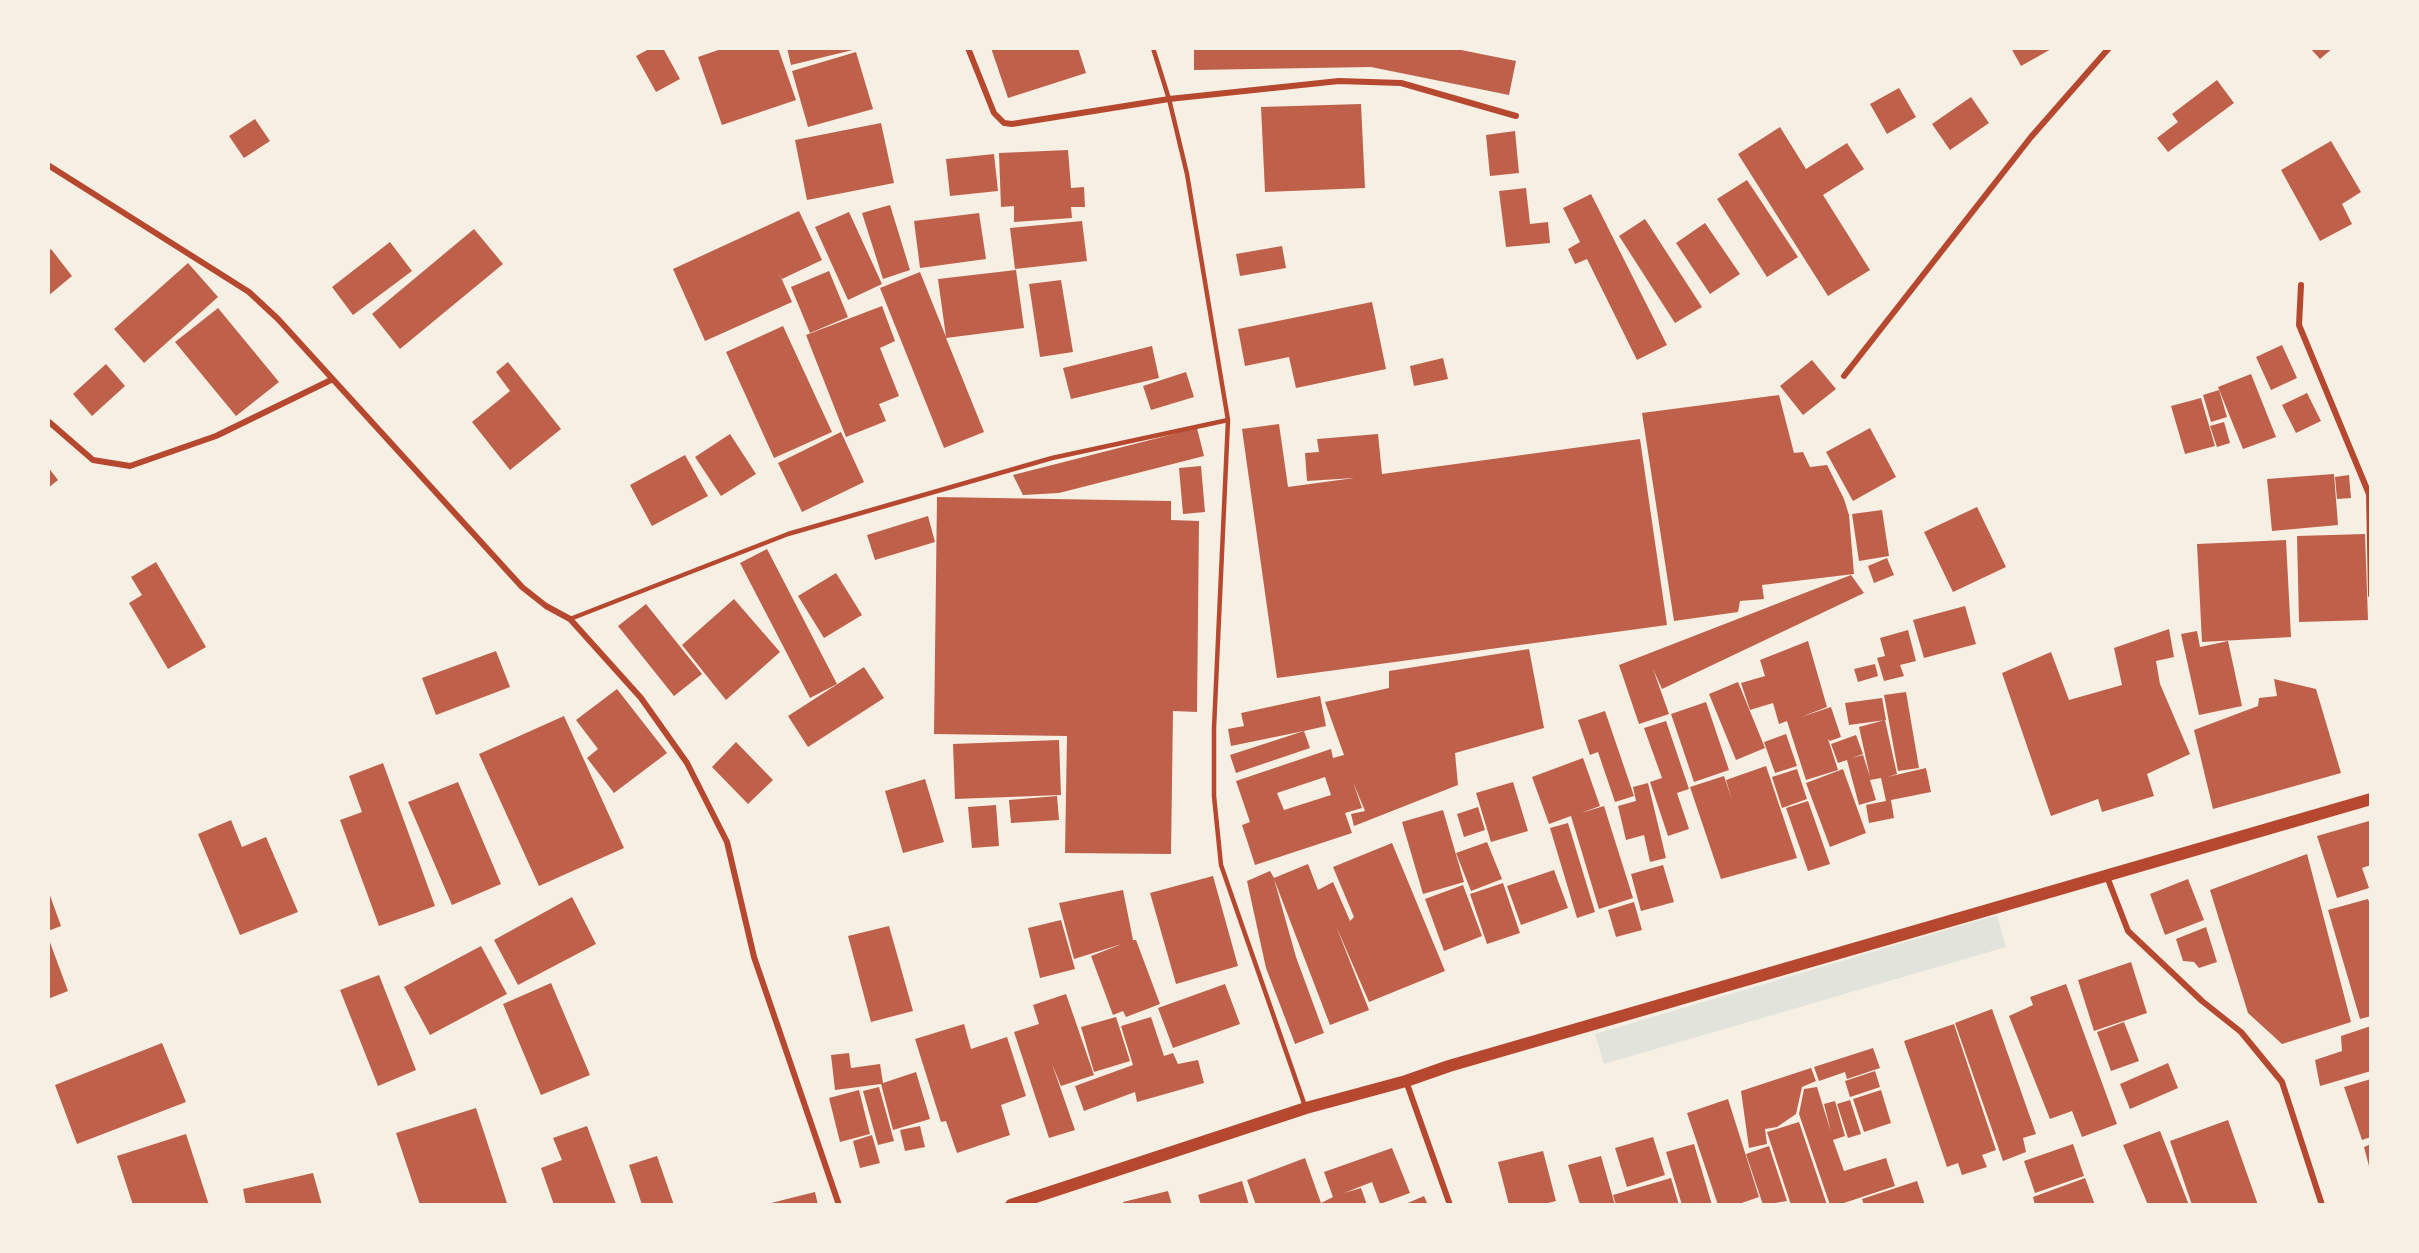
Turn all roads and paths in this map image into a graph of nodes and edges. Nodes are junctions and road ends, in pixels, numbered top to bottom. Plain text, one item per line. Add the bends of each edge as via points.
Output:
1 (968, 48) edge
2 (1153, 48) edge
3 (2109, 48) edge
4 (1169, 99) junction
5 (1516, 116) dead end
6 (48, 165) edge
7 (2301, 285) dead end
8 (1844, 376) dead end
9 (331, 380) junction
10 (1227, 420) junction
11 (48, 421) edge
12 (2371, 595) edge
13 (570, 619) junction
14 (2371, 799) edge
15 (2106, 874) junction
16 (1406, 1082) junction
17 (1306, 1108) junction
18 (839, 1205) edge
19 (1011, 1205) edge
20 (1450, 1205) edge
21 (2322, 1205) edge

1 - 4 street via 994,112 1004,123
2 - 4 lane
3 - 8 street via 2031,137
4 - 5 street via 1339,81 1401,83
4 - 10 lane via 1186,174
6 - 9 street via 242,287 278,319
7 - 12 street via 2299,326 2369,494
9 - 11 street via 216,436 130,466 93,460
9 - 13 street via 522,587
10 - 13 lane via 1052,458 788,534
10 - 17 lane via 1214,728 1221,865
13 - 18 street via 641,698 687,763 727,842 754,957
14 - 15 main road
15 - 16 main road via 1461,1062
15 - 21 street via 2128,931 2241,1032 2282,1082
16 - 17 main road
16 - 20 street
17 - 19 main road

